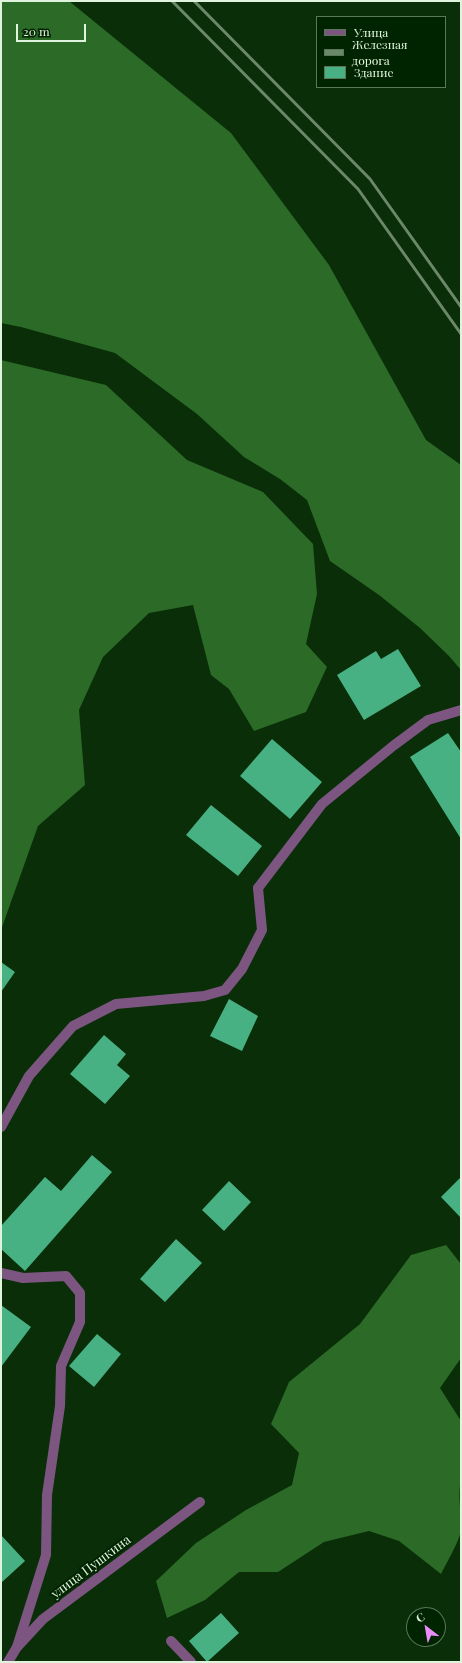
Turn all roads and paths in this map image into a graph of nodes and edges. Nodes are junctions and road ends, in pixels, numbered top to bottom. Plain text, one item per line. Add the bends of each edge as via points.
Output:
1 (461, 710) edge
2 (1, 1127) edge
3 (1, 1273) edge
4 (200, 1502) dead end
5 (171, 1641) dead end
6 (17, 1647) junction
7 (8, 1662) edge
8 (191, 1662) edge

1 - 2 street via 428,720 322,804 258,888 262,930 242,969 225,990 204,996 116,1004 73,1026 29,1076
3 - 6 street via 23,1278 66,1276 80,1293 80,1322 61,1366 60,1406 47,1495 46,1555
4 - 6 street, улица Пушкина via 43,1619
5 - 8 street
6 - 7 street, улица Пушкина

